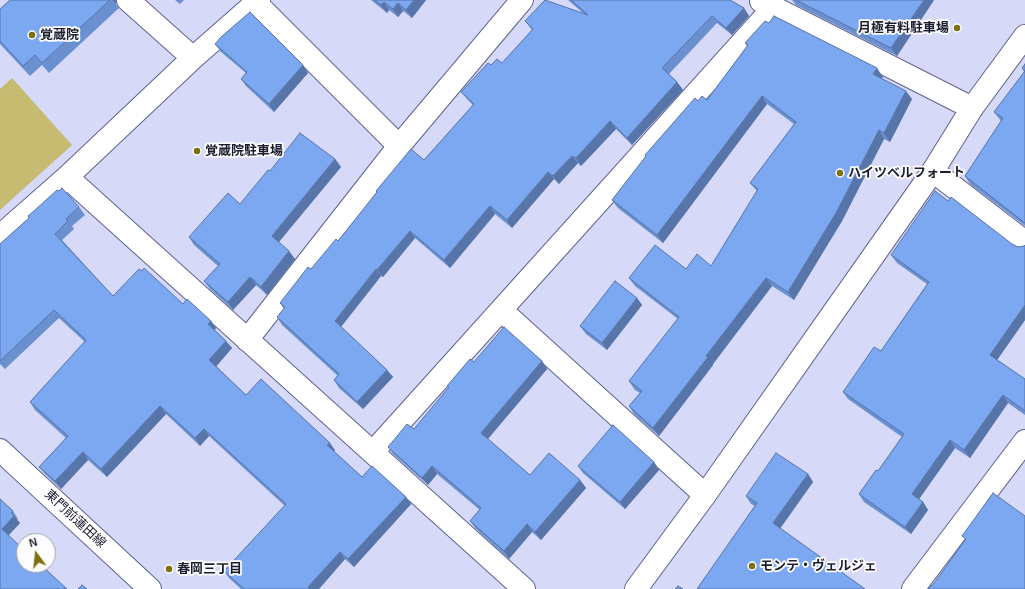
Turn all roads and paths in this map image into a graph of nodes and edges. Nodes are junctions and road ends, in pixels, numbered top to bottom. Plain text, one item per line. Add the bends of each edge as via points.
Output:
1 (128, 0) edge
2 (522, 0) edge
3 (257, 2) edge
4 (767, 3) edge
5 (1025, 36) edge
6 (193, 58) junction
7 (972, 108) junction
8 (399, 146) junction
9 (933, 171) junction
10 (67, 177) junction
11 (0, 236) edge
12 (1025, 242) edge
13 (501, 310) junction
14 (247, 340) junction
15 (0, 450) edge
16 (372, 452) junction
17 (1022, 452) edge
18 (705, 495) junction
19 (150, 589) edge
20 (524, 589) edge
21 (636, 589) edge
22 (913, 589) edge

1 - 6 street
2 - 8 street
3 - 6 street
3 - 8 street
4 - 7 street
4 - 13 street
5 - 7 street
6 - 10 street
7 - 9 street
8 - 14 street
9 - 12 street
9 - 18 street
10 - 11 street
10 - 14 street
13 - 16 street
13 - 18 street
14 - 16 street
15 - 19 street, 東門前蓮田線
16 - 20 street
17 - 22 street
18 - 21 street

